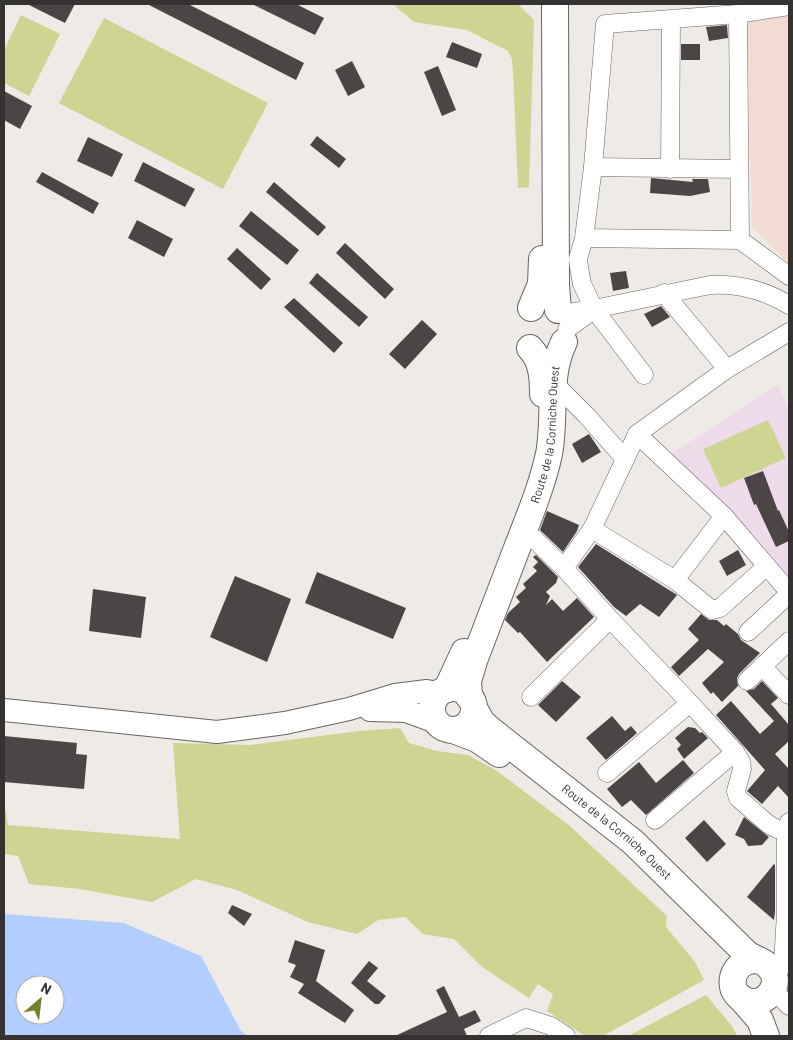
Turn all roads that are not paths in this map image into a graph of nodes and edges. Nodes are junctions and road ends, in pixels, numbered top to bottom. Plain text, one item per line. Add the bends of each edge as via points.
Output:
1 (542, 4) edge
2 (555, 4) edge
3 (789, 6) edge
4 (738, 14) junction
5 (671, 20) junction
6 (593, 167) junction
7 (670, 169) junction
8 (739, 169) junction
9 (584, 238) junction
10 (740, 240) junction
11 (789, 276) edge
12 (664, 293) junction
13 (789, 306) edge
14 (532, 308) junction
15 (594, 309) junction
16 (563, 324) junction
17 (789, 332) edge
18 (530, 348) junction
19 (728, 369) junction
20 (644, 375) dead end
21 (554, 383) junction
22 (637, 434) junction
23 (625, 459) junction
24 (724, 516) junction
25 (524, 529) junction
26 (592, 529) junction
27 (767, 566) junction
28 (564, 568) junction
29 (675, 580) junction
30 (789, 593) edge
31 (610, 619) junction
32 (748, 632) dead end
33 (789, 641) edge
34 (762, 666) junction
35 (747, 681) dead end
36 (789, 695) edge
37 (458, 697) junction
38 (530, 697) dead end
39 (690, 703) junction
40 (349, 709) junction
41 (4, 710) edge
42 (445, 726) junction
43 (735, 752) junction
44 (607, 773) dead end
45 (655, 820) dead end
46 (788, 826) edge
47 (737, 987) junction
48 (775, 995) edge
49 (489, 1036) edge
50 (566, 1036) edge

1 - 14 highway via 542,279
2 - 16 highway, Route de la Corniche Ouest via 556,285
3 - 4 street
4 - 5 street
4 - 8 street
5 - 6 street via 605,24
5 - 7 street
6 - 7 street
6 - 9 street
7 - 8 street
8 - 10 street
9 - 10 street
9 - 15 street via 579,267 582,284
10 - 11 street
12 - 13 street via 710,284 728,284 761,291
12 - 15 street
12 - 19 street
14 - 16 highway via 542,305 553,307
14 - 18 highway via 524,314 520,327 522,340
15 - 16 street
15 - 20 street
16 - 18 highway via 558,347 544,353
16 - 21 highway, Route de la Corniche Ouest
17 - 19 street
18 - 37 highway, Route de la Corniche Ouest via 543,376 539,444 528,485 464,653
19 - 22 street
21 - 23 street
21 - 25 highway, Route de la Corniche Ouest via 549,453
22 - 23 street
22 - 24 street
23 - 26 street
24 - 27 street
24 - 29 street
25 - 28 street
25 - 37 highway, Route de la Corniche Ouest via 468,682
26 - 28 street
26 - 29 street
27 - 29 street via 715,610
27 - 30 street
28 - 31 street
30 - 32 street
31 - 38 street
31 - 39 street
33 - 34 street
34 - 35 street
34 - 36 street
37 - 40 main road via 427,691
37 - 42 highway via 470,721 466,726
37 - 42 highway via 432,704 433,717
37 - 48 highway, Route de la Corniche Ouest via 495,734 633,842 738,946
39 - 43 street
39 - 44 street
40 - 41 main road via 286,723 217,732
40 - 42 main road via 406,712
42 - 47 highway, Route de la Corniche Ouest via 477,739 497,752 637,862 719,951
43 - 45 street
43 - 46 street via 742,769 736,791 738,798 768,824 777,829
46 - 48 street via 786,912
47 - 48 highway via 746,1000 760,1001
47 - 48 highway via 738,966 750,960
49 - 50 street via 526,1018 551,1026

